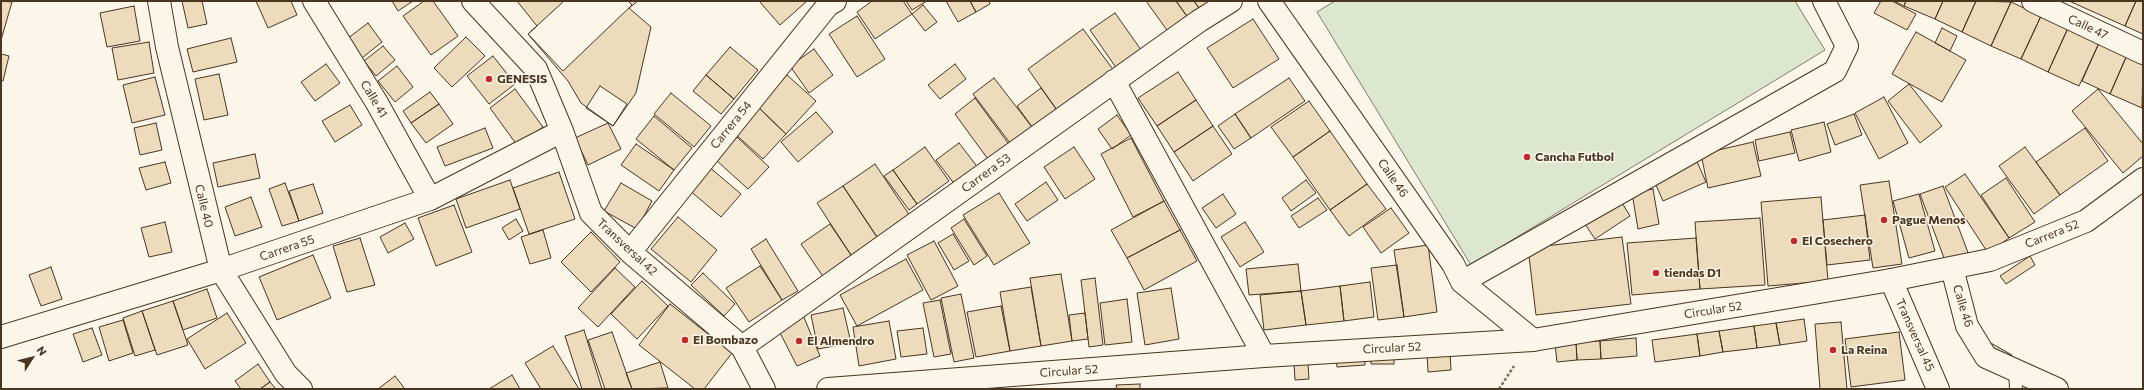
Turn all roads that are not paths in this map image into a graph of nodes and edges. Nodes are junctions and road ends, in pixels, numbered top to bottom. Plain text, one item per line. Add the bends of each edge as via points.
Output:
1 (159, 1) edge
2 (314, 1) edge
3 (473, 1) edge
4 (1231, 1) edge
5 (1269, 1) edge
6 (1824, 1) edge
7 (2033, 1) edge
8 (830, 2) edge
9 (2143, 53) edge
10 (1114, 81) junction
11 (562, 131) junction
12 (2143, 179) edge
13 (430, 199) junction
14 (630, 252) junction
15 (1952, 268) junction
16 (221, 270) junction
17 (1891, 280) junction
18 (1462, 282) junction
19 (1, 337) edge
20 (1533, 340) junction
21 (742, 347) junction
22 (1264, 356) junction
23 (2016, 380) edge
24 (301, 389) edge
25 (764, 389) edge
26 (828, 389) edge
27 (1938, 389) edge
28 (2057, 389) edge

1 - 16 street, Calle 40 via 167,47
2 - 13 street, Calle 41 via 377,103
3 - 11 street, Transversal 42 via 536,69
4 - 10 street, Carrera 53
5 - 18 street, Calle 46 via 1453,264
6 - 18 street via 1848,46 1835,71
7 - 9 street, Calle 47
8 - 14 street, Carrera 54
10 - 21 street, Carrera 53
10 - 22 street
11 - 13 street, Carrera 55
11 - 14 street, Transversal 42 via 591,213
12 - 15 street, Carrera 52 via 2086,220 1990,260
13 - 16 street, Carrera 55
14 - 21 street, Transversal 42
15 - 17 street, Circular 52
15 - 23 street, Calle 46 via 1967,326 1986,357
16 - 19 street, Carrera 55
16 - 24 street, Calle 40 via 286,374
17 - 20 street, Circular 52
17 - 27 street, Transversal 45
18 - 20 street, Calle 46
20 - 22 street, Circular 52
21 - 25 street, Transversal 42
22 - 26 street, Circular 52
23 - 28 street, Calle 46

